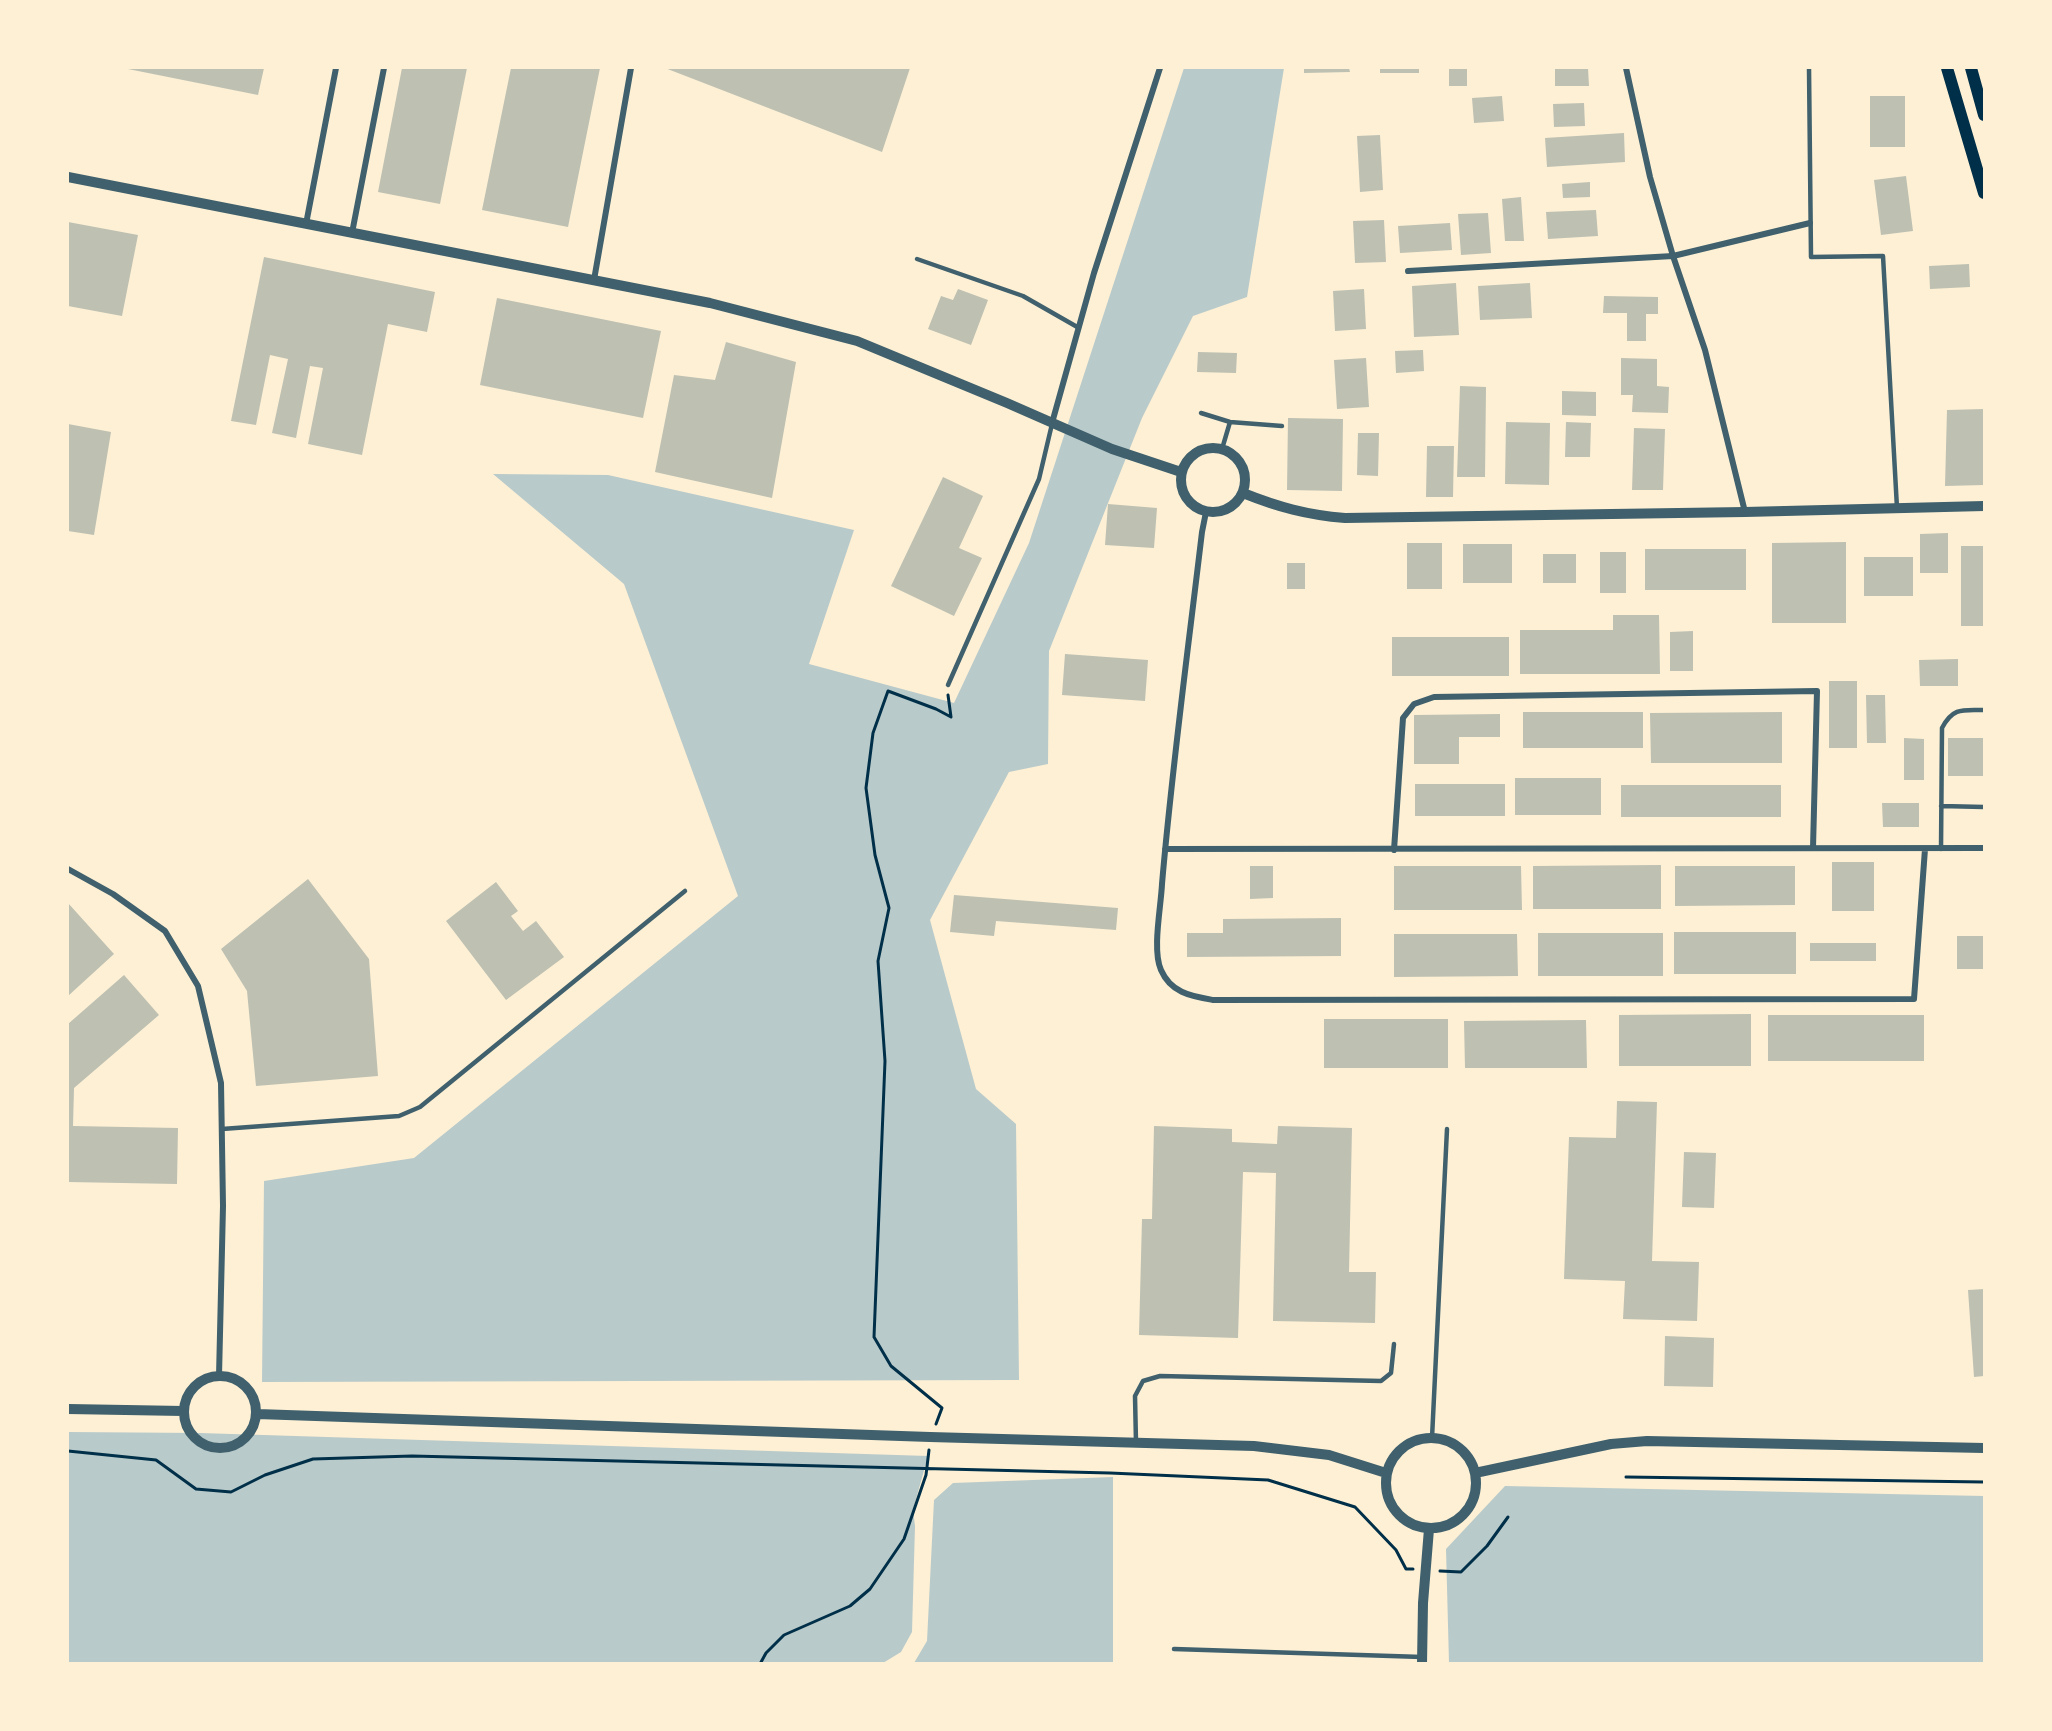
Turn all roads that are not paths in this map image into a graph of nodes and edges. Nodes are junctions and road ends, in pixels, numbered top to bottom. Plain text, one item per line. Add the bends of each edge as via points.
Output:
1 (336, 68) edge
2 (384, 68) edge
3 (631, 68) edge
4 (1160, 68) edge
5 (1626, 68) edge
6 (1809, 68) edge
7 (1947, 68) edge
8 (1971, 68) edge
9 (1984, 115) edge
10 (68, 177) edge
11 (1984, 194) edge
12 (1810, 223) junction
13 (306, 224) junction
14 (352, 233) junction
15 (1672, 256) junction
16 (917, 260) dead end
17 (1408, 271) dead end
18 (594, 280) junction
19 (1079, 328) junction
20 (1201, 413) dead end
21 (1230, 422) junction
22 (1052, 424) junction
23 (1282, 426) dead end
24 (1222, 449) junction
25 (1181, 472) junction
26 (1243, 493) junction
27 (1984, 506) edge
28 (1897, 508) junction
29 (1206, 512) junction
30 (1745, 512) junction
31 (948, 685) road end
32 (1984, 710) edge
33 (1941, 806) junction
34 (1984, 807) edge
35 (1813, 848) junction
36 (1984, 848) edge
37 (1166, 849) junction
38 (1924, 849) junction
39 (1941, 849) junction
40 (1394, 850) junction
41 (68, 868) edge
42 (685, 891) dead end
43 (222, 1129) junction
44 (1447, 1129) dead end
45 (1394, 1344) dead end
46 (219, 1376) junction
47 (68, 1409) edge
48 (183, 1411) junction
49 (256, 1414) junction
50 (1432, 1438) junction
51 (1136, 1443) junction
52 (1984, 1448) edge
53 (1386, 1473) junction
54 (1475, 1473) junction
55 (1429, 1529) junction
56 (1174, 1649) dead end
57 (1422, 1660) edge

1 - 13 street
2 - 14 street
3 - 18 street
4 - 19 street
5 - 15 street
6 - 12 lane
7 - 11 main road
8 - 9 main road
10 - 13 street
12 - 15 street
12 - 28 lane via 1811,257 1883,256
13 - 14 street
14 - 18 street
15 - 17 street
15 - 30 street via 1705,350
16 - 19 lane via 1023,296
18 - 22 street via 710,303 857,341
19 - 22 street
20 - 21 lane
21 - 23 lane
21 - 24 lane
22 - 25 street
22 - 31 lane via 1039,479
24 - 25 street via 1211,448 1192,455
24 - 26 street via 1239,461 1244,471
25 - 29 street via 1185,497
26 - 29 street via 1232,507
26 - 30 street via 1278,507 1345,518
27 - 28 street
28 - 30 street
29 - 37 street
32 - 33 lane via 1959,710 1947,718 1942,728
33 - 34 lane
33 - 39 lane
35 - 38 street
35 - 40 street
35 - 40 street via 1817,691 1434,697 1414,704 1403,718
36 - 39 street
37 - 38 street via 1157,950 1160,969 1169,984 1186,995 1213,1000 1914,999
37 - 40 street
38 - 39 street
41 - 43 street via 165,931 198,986 221,1083
42 - 43 lane via 420,1107 399,1116
43 - 46 street
44 - 50 lane
45 - 51 lane via 1391,1373 1381,1381 1160,1376 1143,1381 1135,1396
46 - 48 street via 190,1390
46 - 49 street via 246,1387 256,1404
47 - 48 street
48 - 49 street via 191,1435 200,1443 219,1448 237,1445 247,1437
49 - 51 street
50 - 53 street via 1415,1440 1400,1450
50 - 54 street via 1458,1446
51 - 53 street via 1254,1446 1329,1455
52 - 54 street via 1647,1441 1611,1444
53 - 55 street via 1386,1490 1397,1514 1412,1525
54 - 55 street via 1475,1494 1468,1510 1455,1522
55 - 57 street
56 - 57 lane

